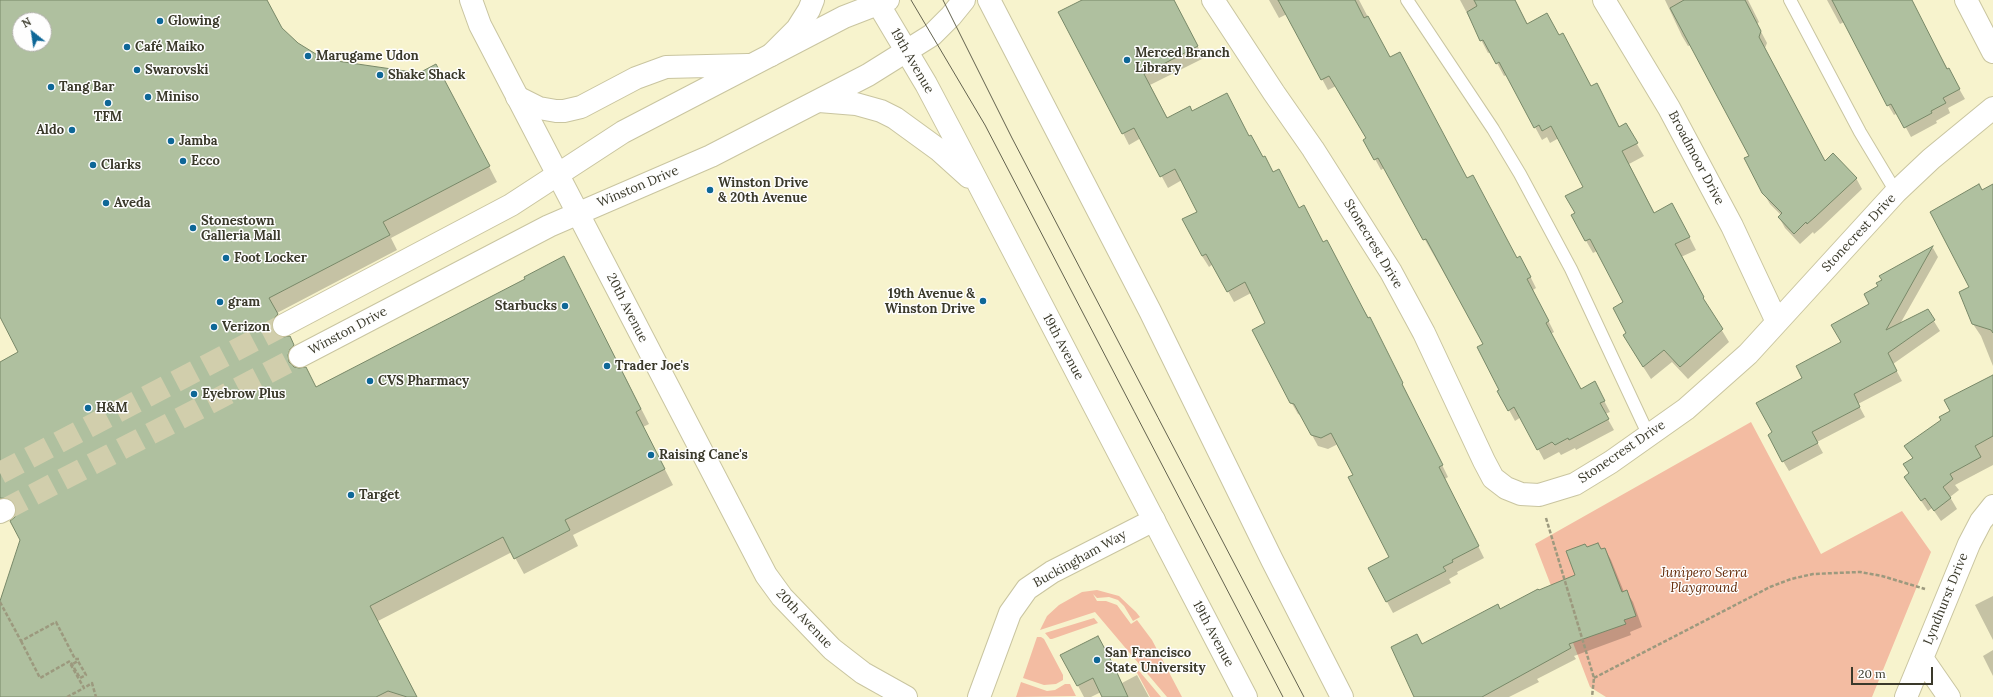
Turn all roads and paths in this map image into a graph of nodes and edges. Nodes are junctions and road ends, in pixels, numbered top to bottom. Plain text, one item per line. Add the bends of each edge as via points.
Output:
1 (471, 0) edge
2 (813, 0) edge
3 (964, 0) edge
4 (989, 0) edge
5 (1213, 0) edge
6 (1407, 0) edge
7 (1604, 0) edge
8 (1790, 0) edge
9 (1966, 0) edge
10 (880, 1) edge
11 (907, 52) junction
12 (1993, 52) edge
13 (771, 55) junction
14 (752, 65) junction
15 (517, 97) junction
16 (819, 101) junction
17 (1993, 108) edge
18 (558, 176) junction
19 (981, 189) junction
20 (1896, 192) junction
21 (578, 213) junction
22 (1777, 322) junction
23 (284, 325) tunnel mouth
24 (300, 356) tunnel mouth
25 (1649, 436) junction
26 (1540, 495) junction
27 (1993, 506) edge
28 (1154, 520) junction
29 (1947, 596) junction
30 (0, 602) edge
31 (21, 641) junction
32 (1922, 658) junction
33 (79, 659) dead end
34 (1594, 678) junction
35 (84, 688) junction
36 (67, 697) edge
37 (96, 697) edge
38 (906, 697) edge
39 (979, 697) edge
40 (1246, 697) edge
41 (1342, 697) edge
42 (1592, 697) edge
43 (1906, 697) edge
44 (1949, 697) edge

1 - 15 main road, 20th Avenue via 480,25
2 - 13 main road via 797,29
3 - 11 main road, Winston Drive via 936,30
4 - 41 main road via 1150,311
5 - 26 main road, Stonecrest Drive via 1313,149 1391,272 1424,333 1493,478 1506,488 1521,494
6 - 25 lane via 1520,174 1571,269
7 - 22 main road, Broadmoor Drive via 1672,114 1732,226
8 - 20 lane via 1860,132
9 - 12 main road
10 - 11 main road, 19th Avenue
10 - 13 main road
11 - 16 main road, Winston Drive
11 - 19 main road, 19th Avenue
13 - 14 main road
14 - 15 main road via 666,67 636,78 580,107 564,111 539,108
14 - 18 main road via 612,138
15 - 18 main road, 20th Avenue
16 - 19 main road via 856,104 895,118 939,150
16 - 21 main road, Winston Drive via 711,156
17 - 20 main road, Stonecrest Drive via 1931,159
18 - 21 main road, 20th Avenue
18 - 23 main road via 494,215
19 - 28 main road, 19th Avenue
20 - 22 main road, Stonecrest Drive
21 - 24 main road, Winston Drive
21 - 38 main road, 20th Avenue via 773,586 802,620 832,649 863,673
22 - 25 main road, Stonecrest Drive via 1717,383
25 - 26 main road, Stonecrest Drive via 1575,484
26 - 34 path
27 - 29 main road, Lyndhurst Drive via 1981,521 1969,544
28 - 39 main road, Buckingham Way via 1052,572 1027,589 1010,613
28 - 40 main road, 19th Avenue
29 - 32 main road, Lyndhurst Drive
29 - 34 path via 1904,581 1860,572 1814,574 1791,579 1770,587
30 - 31 path
31 - 33 path via 56,622 76,658
31 - 35 path via 40,678 70,661 74,667 80,678 86,675 78,662 71,665
32 - 43 main road, Lyndhurst Drive
32 - 44 main road
34 - 42 path
35 - 36 path
35 - 37 path via 92,683

